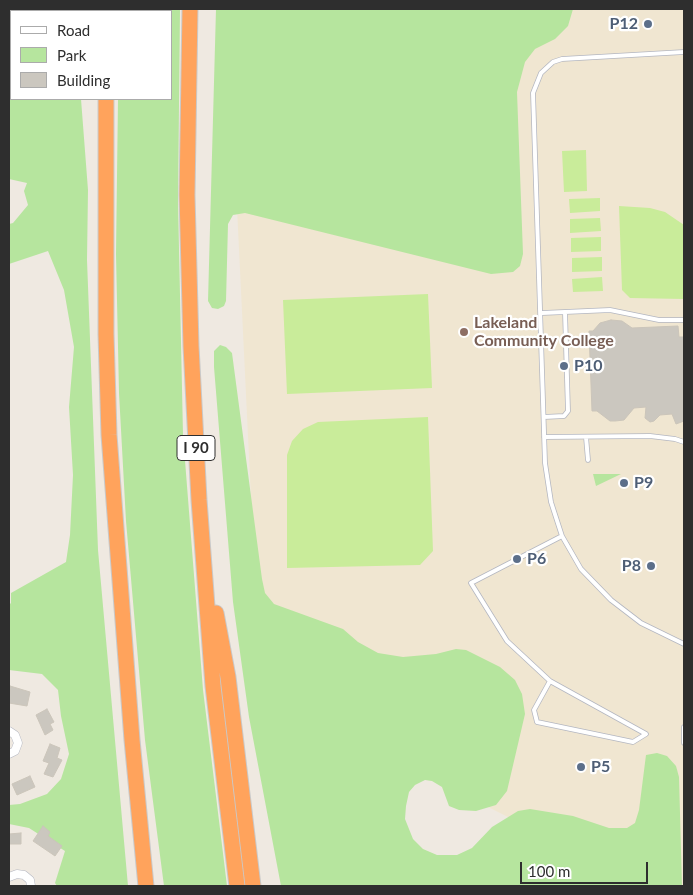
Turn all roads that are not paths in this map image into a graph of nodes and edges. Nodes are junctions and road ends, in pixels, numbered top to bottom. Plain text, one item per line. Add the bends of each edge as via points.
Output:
1 (190, 9) edge
2 (684, 52) edge
3 (106, 100) edge
4 (566, 312) junction
5 (542, 313) junction
6 (684, 320) edge
7 (544, 417) junction
8 (544, 437) junction
9 (586, 437) junction
10 (684, 442) edge
11 (588, 460) dead end
12 (562, 536) junction
13 (202, 537) junction
14 (684, 644) edge
15 (550, 681) junction
16 (684, 727) edge
17 (9, 731) edge
18 (132, 740) junction
19 (684, 743) edge
20 (9, 754) edge
21 (9, 878) edge
22 (31, 886) edge
23 (146, 886) edge
24 (153, 886) edge
25 (237, 886) edge
26 (253, 886) edge

1 - 13 highway, I 90 via 188,204 191,346
2 - 5 lane via 562,59 546,67 538,79 533,93
3 - 18 highway via 109,426
4 - 5 lane
4 - 6 lane via 610,310 659,320
4 - 7 lane via 568,411 564,416
5 - 7 lane
7 - 8 lane
8 - 9 lane
8 - 12 lane via 547,483
9 - 10 lane via 650,436
9 - 11 lane
12 - 14 lane via 581,569 611,600 641,623
12 - 15 lane via 471,583 507,641
13 - 25 highway, I 90 via 213,686
13 - 26 highway via 228,676
15 - 15 lane via 534,710 537,722 633,742 646,734
16 - 19 lane
17 - 20 street via 15,734 18,743
18 - 23 highway
18 - 24 highway
21 - 22 street via 24,875

